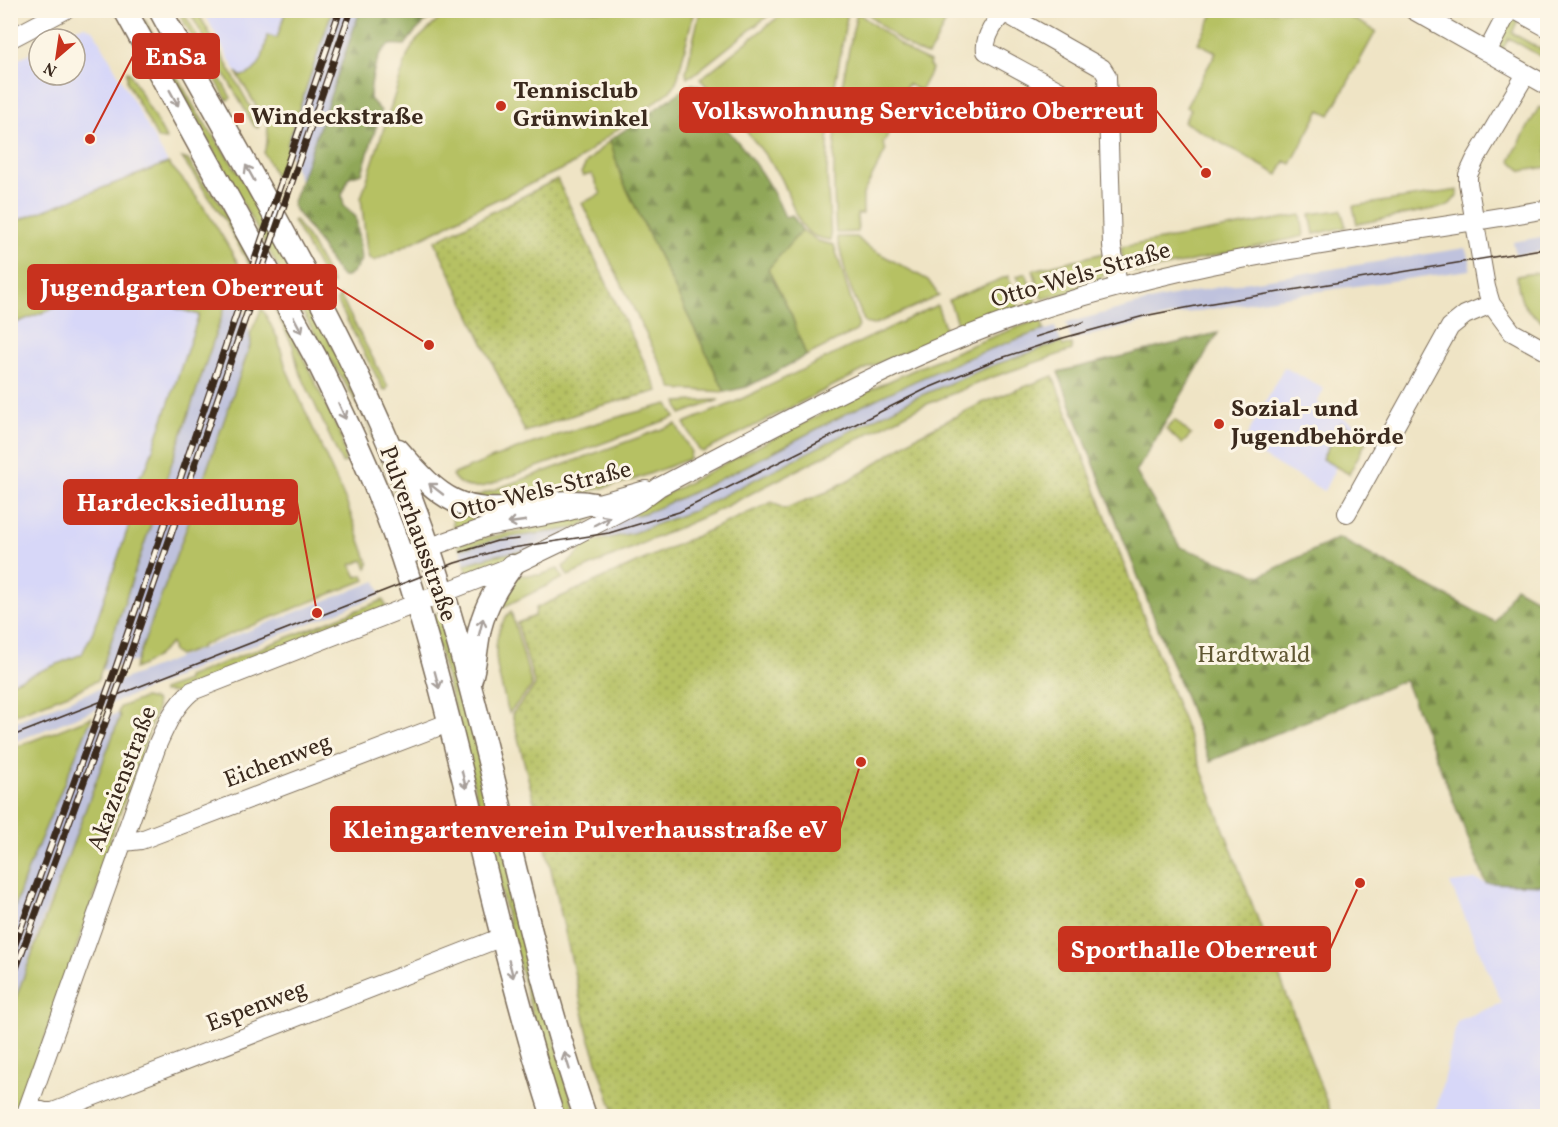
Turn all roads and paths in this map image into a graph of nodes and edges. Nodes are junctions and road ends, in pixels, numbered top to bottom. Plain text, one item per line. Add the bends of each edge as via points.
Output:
1 (65, 10) edge
2 (125, 10) edge
3 (160, 10) edge
4 (1413, 10) edge
5 (1509, 10) edge
6 (1515, 10) edge
7 (1548, 28) edge
8 (10, 39) edge
9 (1487, 51) junction
10 (1526, 74) junction
11 (1548, 86) edge
12 (1109, 118) junction
13 (1548, 209) edge
14 (1475, 221) junction
15 (1118, 287) junction
16 (1491, 304) junction
17 (1548, 352) edge
18 (385, 435) junction
19 (659, 487) junction
20 (594, 504) junction
21 (1347, 513) dead end
22 (428, 547) junction
23 (402, 557) junction
24 (512, 566) junction
25 (444, 592) junction
26 (416, 603) junction
27 (470, 684) junction
28 (448, 723) junction
29 (123, 842) junction
30 (502, 937) junction
31 (27, 1112) edge
32 (553, 1116) edge
33 (585, 1116) edge

1 - 8 street
2 -> 23 main road, Pulverhausstraße via 316,358 378,493
18 -> 3 main road, Pulverhausstraße via 319,297
4 - 9 street
5 - 9 street
6 - 7 street
9 - 10 street
10 - 11 street
10 - 14 street via 1468,176
12 - 12 street via 986,51 985,43 999,18 1005,13 1102,68 1107,76
12 - 15 street via 1112,246
13 - 14 street, Otto-Wels-Straße
14 - 15 street, Otto-Wels-Straße via 1250,257
14 - 16 street
15 - 19 street, Otto-Wels-Straße via 966,336 879,374
16 - 17 street via 1512,332
16 - 21 street via 1465,315 1450,327
20 -> 18 main road via 474,508 448,499 423,479
18 - 22 main road, Pulverhausstraße
19 - 20 street, Otto-Wels-Straße
24 -> 19 street, Otto-Wels-Straße via 639,502
20 -> 22 street, Otto-Wels-Straße via 487,527
22 - 23 street, Otto-Wels-Straße
22 - 25 main road, Pulverhausstraße
23 - 26 main road, Pulverhausstraße
24 - 25 street, Otto-Wels-Straße
27 -> 24 main road via 485,613
25 - 26 street, Otto-Wels-Straße
25 - 27 main road, Pulverhausstraße
26 -> 28 main road, Pulverhausstraße
26 - 29 street, Akazienstraße via 202,686 186,696 158,743
33 -> 27 main road, Pulverhausstraße via 559,1036
28 - 29 street, Eichenweg via 141,840
28 -> 30 main road, Pulverhausstraße
29 - 31 street, Akazienstraße
30 - 31 street, Espenweg via 53,1112
30 -> 32 main road, Pulverhausstraße

